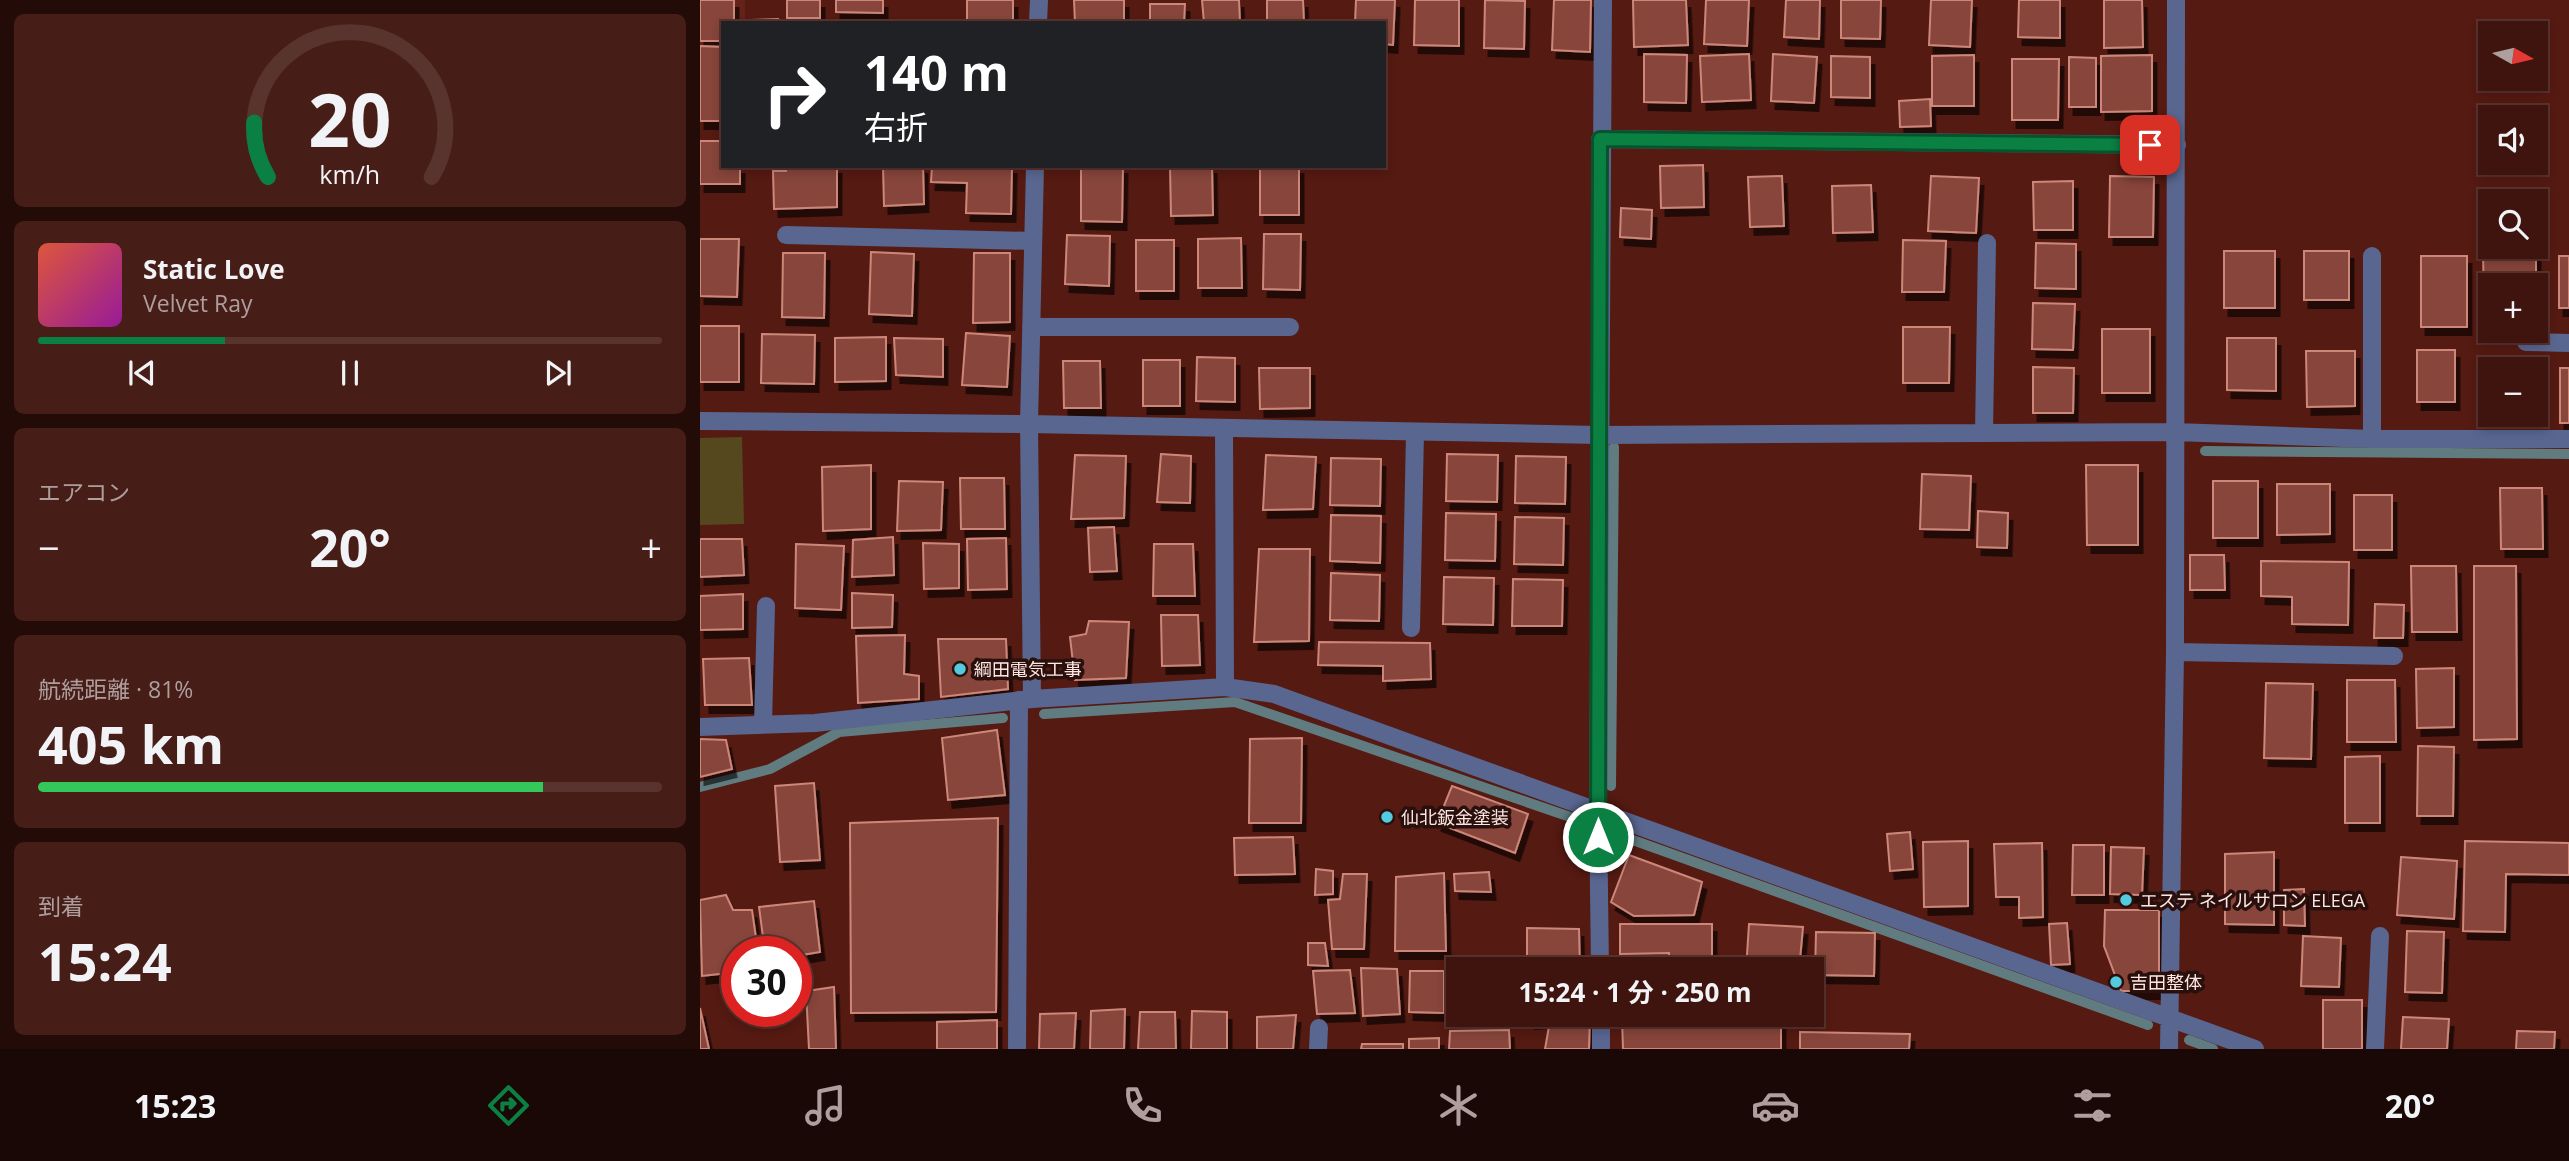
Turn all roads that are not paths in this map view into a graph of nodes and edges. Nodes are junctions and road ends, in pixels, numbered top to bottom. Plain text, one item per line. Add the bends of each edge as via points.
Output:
1 (1039, 0) edge
2 (1603, 0) edge
3 (2176, 0) edge
4 (1038, 21) edge
5 (1600, 139) junction
6 (2177, 145) junction
7 (1035, 168) edge
8 (786, 235) dead end
9 (1033, 241) junction
10 (1987, 243) dead end
11 (2372, 256) dead end
12 (1031, 327) junction
13 (1290, 327) dead end
14 (2548, 343) edge
15 (2569, 343) edge
16 (700, 421) edge
17 (1029, 424) junction
18 (1224, 428) junction
19 (1415, 432) junction
20 (2176, 432) junction
21 (1984, 433) junction
22 (1599, 435) junction
23 (2372, 439) junction
24 (2569, 439) edge
25 (766, 606) dead end
26 (1411, 628) dead end
27 (2175, 652) junction
28 (2394, 656) dead end
29 (1225, 687) junction
30 (1026, 699) junction
31 (763, 724) junction
32 (700, 727) edge
33 (1598, 810) junction
34 (2380, 936) dead end
35 (1600, 957) edge
36 (2170, 1019) junction
37 (1601, 1027) edge
38 (1319, 1028) dead end
39 (1017, 1049) edge
40 (1318, 1049) edge
41 (1601, 1049) edge
42 (2169, 1049) edge
43 (2255, 1049) edge
44 (2375, 1049) edge

1 - 4 street
2 - 5 street
3 - 6 street
5 - 6 street
5 - 22 street
6 - 20 street
7 - 9 street
8 - 9 street
9 - 12 street
10 - 21 street
11 - 23 street
12 - 13 street
12 - 17 street
14 - 15 street
16 - 17 street
17 - 18 street
17 - 30 street
18 - 19 street
18 - 29 street
19 - 22 street
19 - 26 street
20 - 21 street
20 - 23 street
20 - 27 street
21 - 22 street
22 - 33 street
23 - 24 street
25 - 31 street
27 - 28 street
27 - 36 street
29 - 30 street
29 - 33 street via 1274,694
30 - 31 street via 815,723
30 - 39 street
31 - 32 street
33 - 35 street
33 - 36 street
34 - 44 street
36 - 42 street
36 - 43 street
37 - 41 street
38 - 40 street

